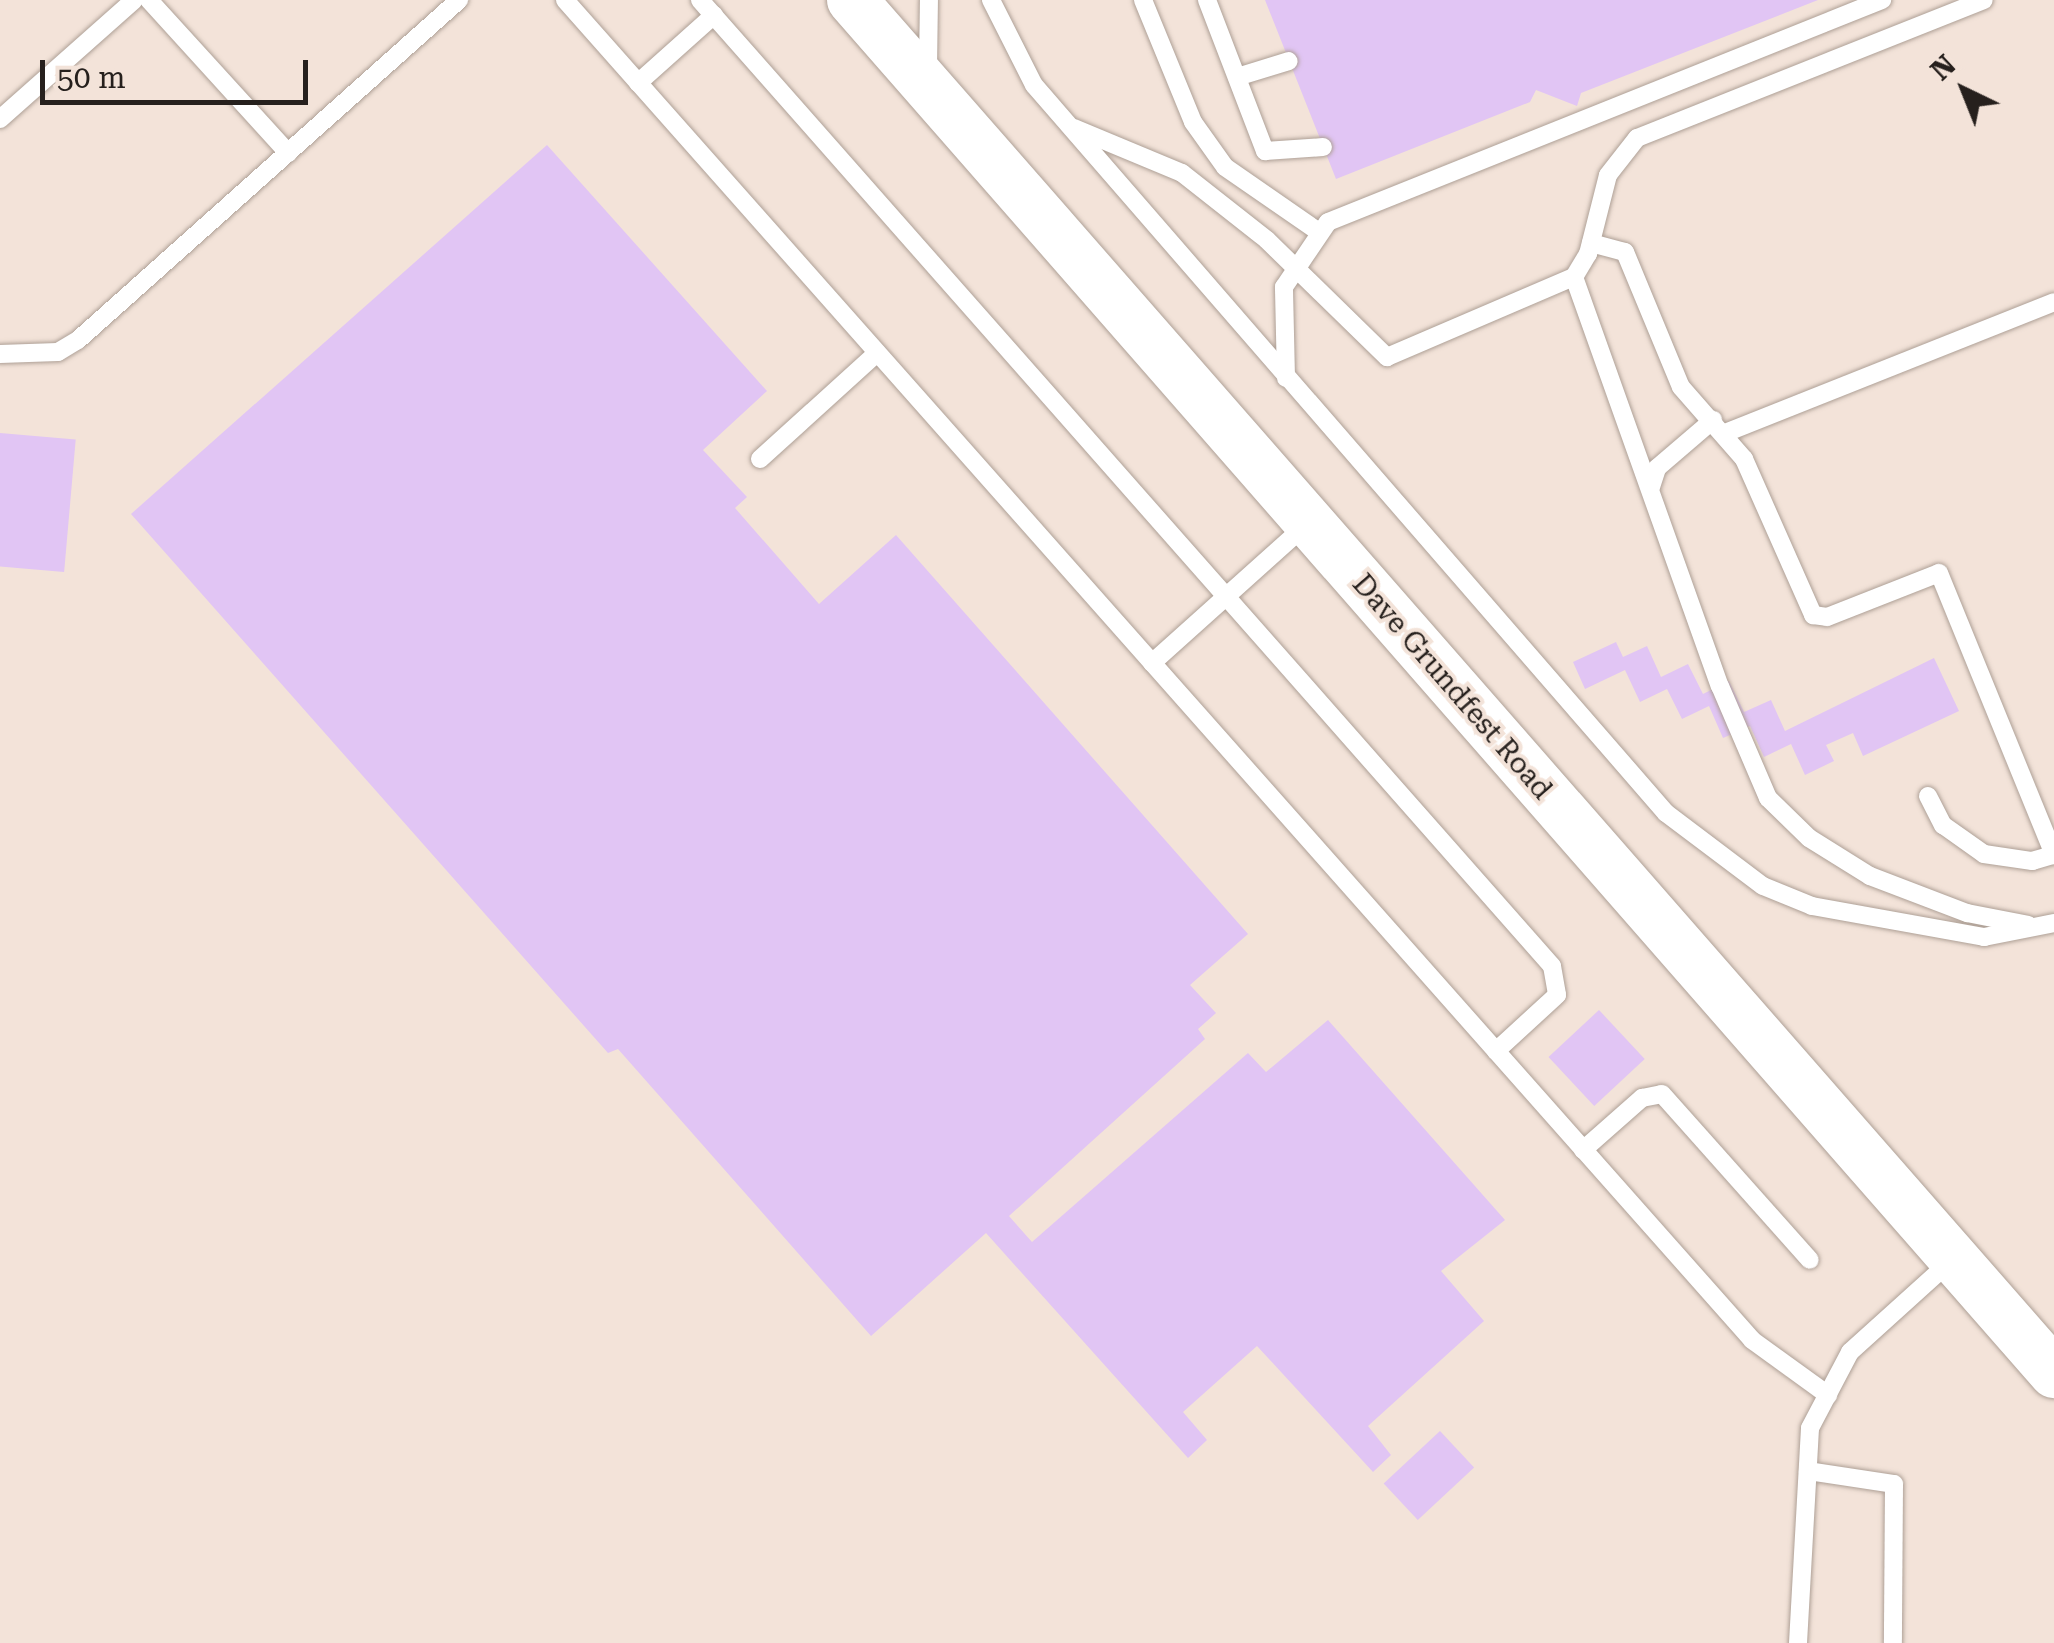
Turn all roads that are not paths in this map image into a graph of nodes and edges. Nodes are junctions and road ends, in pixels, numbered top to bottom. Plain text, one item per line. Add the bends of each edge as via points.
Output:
1 (134, 0) edge
2 (150, 0) edge
3 (459, 0) edge
4 (564, 0) edge
5 (700, 0) edge
6 (929, 0) edge
7 (992, 0) edge
8 (1143, 0) edge
9 (1207, 0) edge
10 (1882, 0) edge
11 (1983, 0) edge
12 (866, 7) edge
13 (714, 15) junction
14 (1289, 61) dead end
15 (1237, 77) junction
16 (638, 83) junction
17 (932, 93) junction
18 (0, 119) edge
19 (1069, 126) junction
20 (1324, 147) dead end
21 (288, 153) junction
22 (1316, 230) junction
23 (1590, 243) junction
24 (1294, 265) junction
25 (1574, 277) junction
26 (2054, 302) edge
27 (877, 352) junction
28 (0, 354) edge
29 (1286, 378) junction
30 (1719, 426) junction
31 (760, 459) dead end
32 (1651, 487) junction
33 (1308, 523) junction
34 (1226, 596) junction
35 (1152, 664) junction
36 (1928, 796) dead end
37 (2053, 855) edge
38 (2046, 925) edge
39 (1496, 1051) junction
40 (1584, 1150) junction
41 (1953, 1258) junction
42 (1810, 1260) dead end
43 (2054, 1373) edge
44 (1828, 1395) junction
45 (1808, 1471) junction
46 (1798, 1643) edge
47 (1893, 1643) edge

1 - 18 lane
2 - 21 lane
3 - 21 lane
4 - 16 lane
5 - 13 lane
6 - 17 lane via 924,33
7 - 19 lane via 1026,72
8 - 22 lane via 1193,122 1226,167
9 - 15 lane
10 - 22 lane via 1444,178 1374,198
11 - 23 lane via 1638,138 1608,175
12 - 17 street, Dave Grundfest Road
13 - 16 lane
13 - 34 lane
14 - 15 lane
15 - 20 lane via 1265,151
16 - 27 lane
17 - 33 street, Dave Grundfest Road
19 - 24 lane via 1182,172
19 - 29 lane
21 - 28 lane via 78,340 58,352
22 - 24 lane
23 - 25 lane
23 - 30 lane via 1625,252 1680,386
24 - 25 lane via 1388,357
24 - 29 lane via 1282,311
25 - 32 lane
26 - 30 lane
27 - 31 lane
27 - 35 lane
29 - 38 lane via 1666,813 1716,855 1763,886 1864,918 1984,937
30 - 32 lane via 1657,468
30 - 37 lane via 1751,472 1813,615 1827,617 1938,572
32 - 38 lane via 1738,732 1786,818 1870,876 1967,913
33 - 34 lane
33 - 41 street, Dave Grundfest Road
34 - 35 lane
34 - 39 lane via 1557,972 1557,995
35 - 39 lane
36 - 37 lane via 1943,825 1984,854 2032,861
39 - 40 lane
40 - 42 lane via 1642,1098 1662,1094
40 - 44 lane via 1762,1351
41 - 43 street, Dave Grundfest Road
41 - 44 lane via 1850,1352
44 - 45 lane via 1810,1428
45 - 46 lane
45 - 47 lane via 1894,1484

